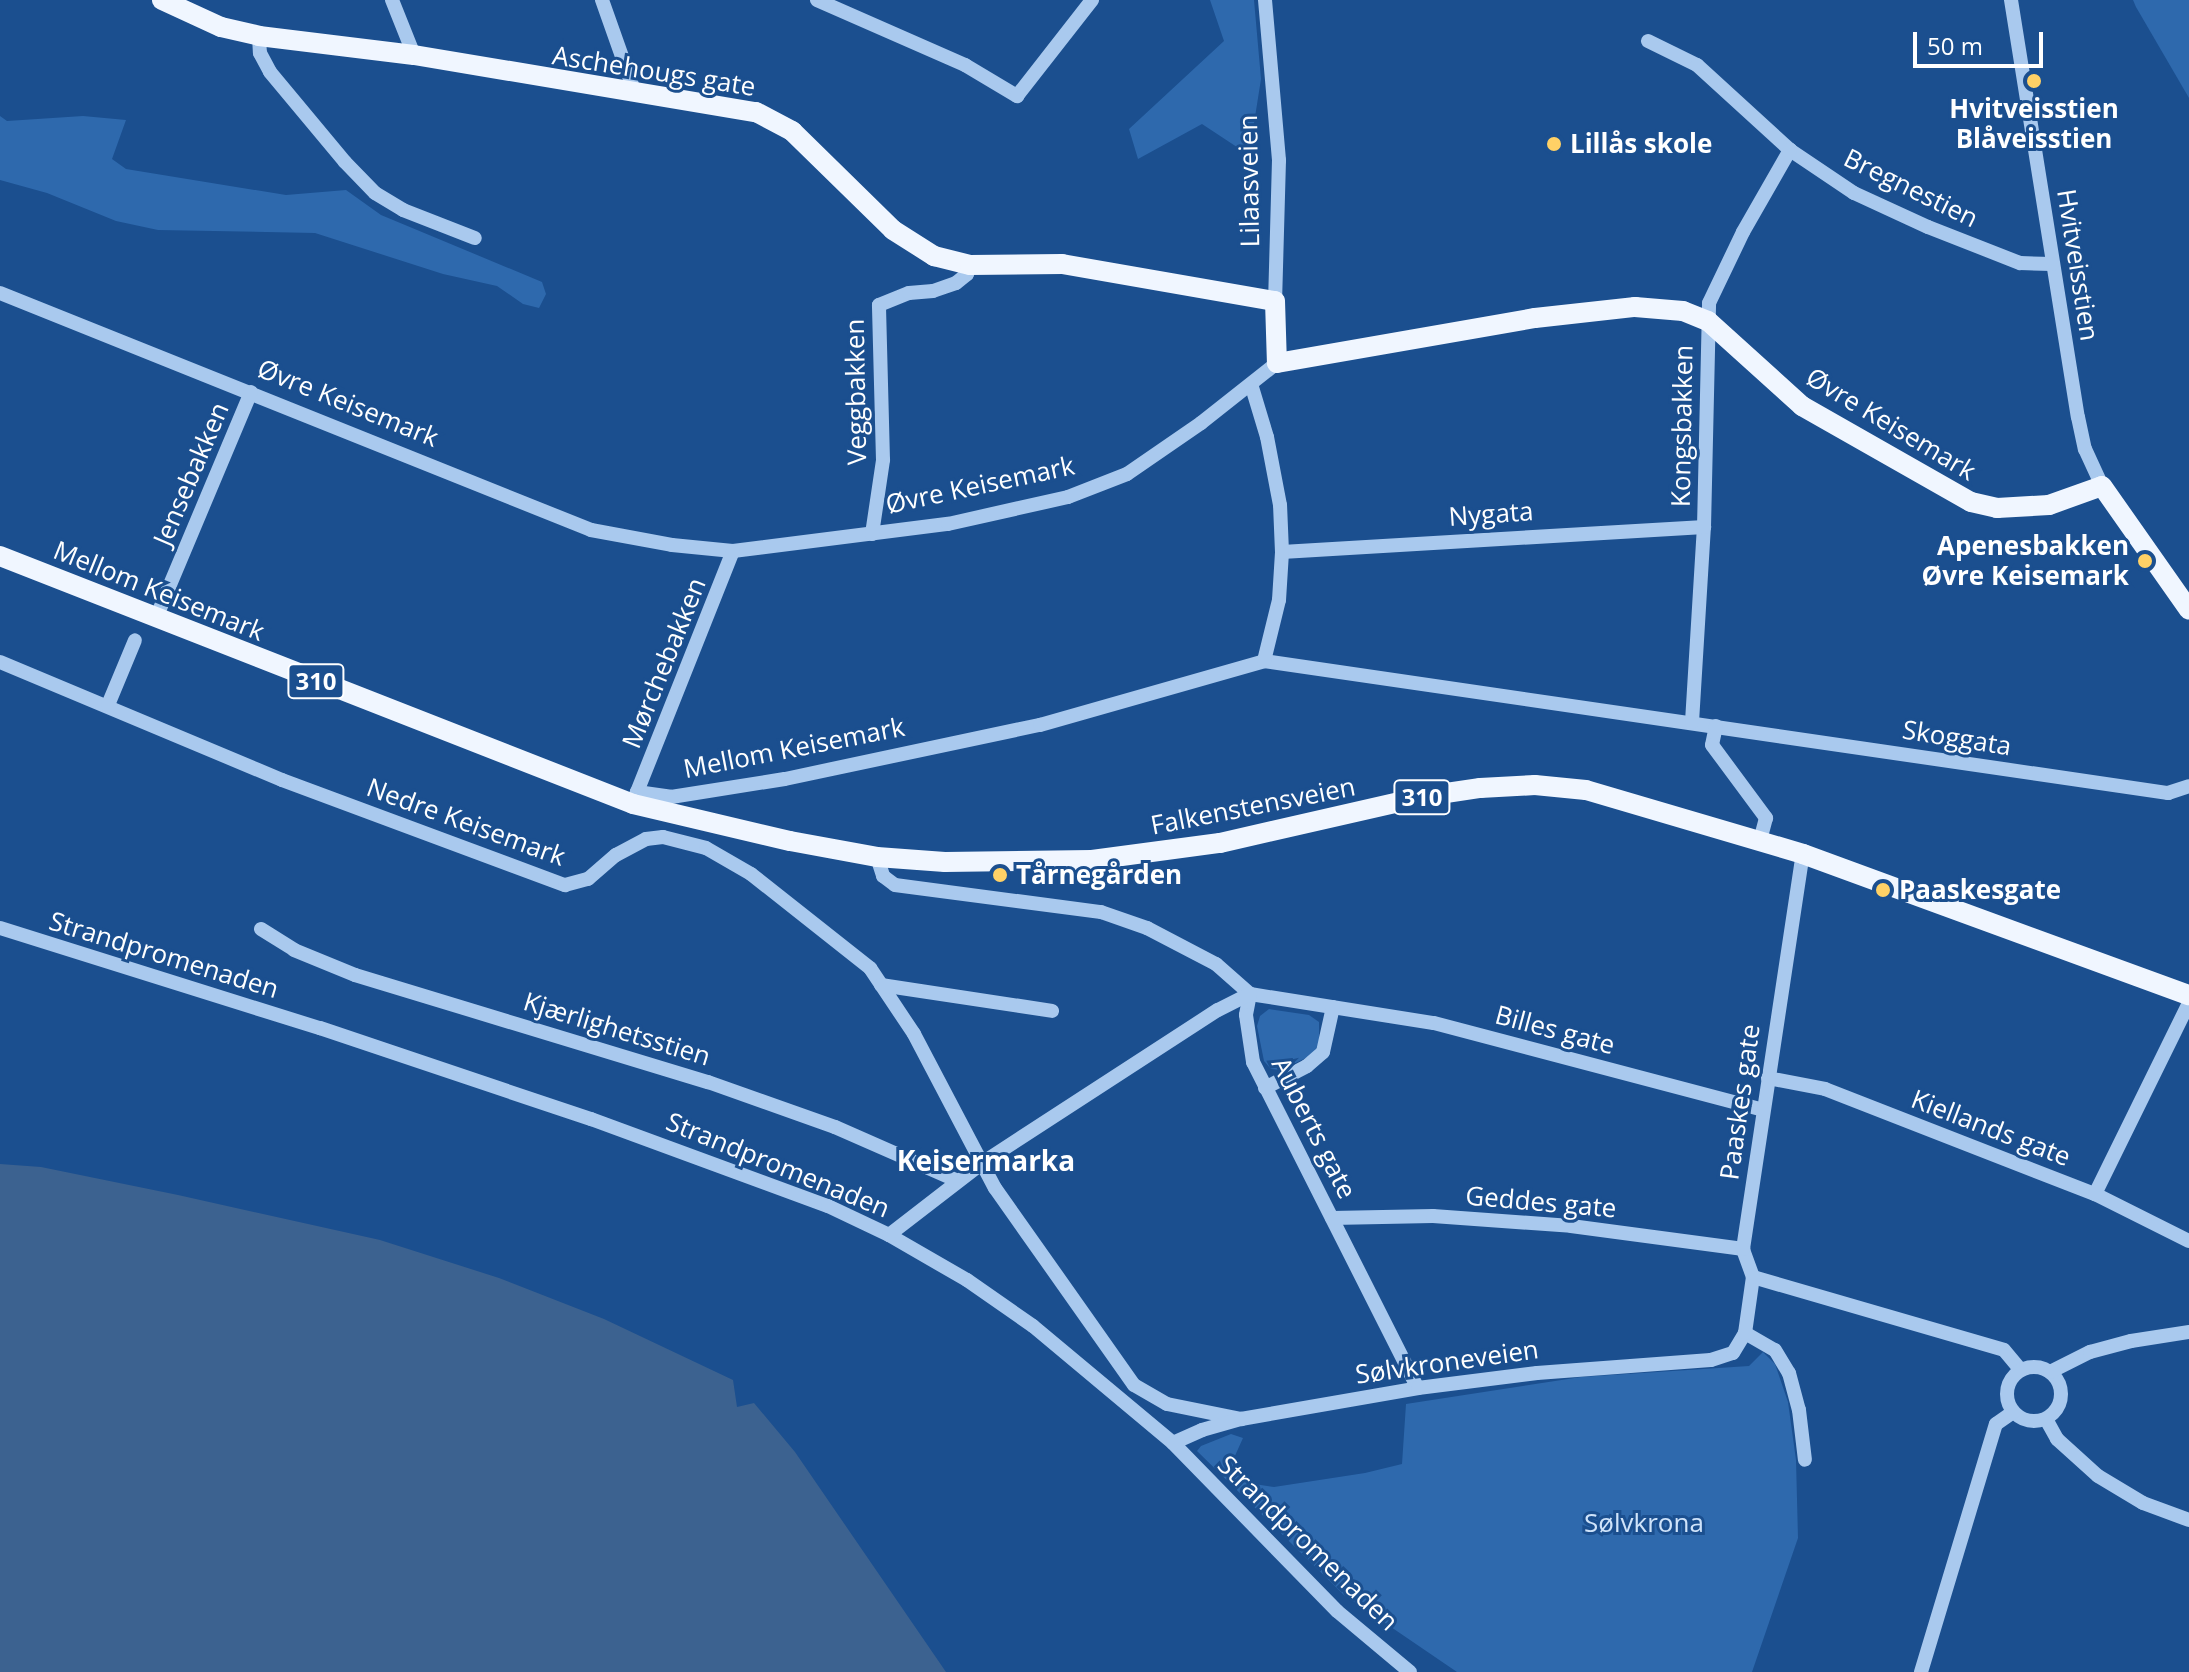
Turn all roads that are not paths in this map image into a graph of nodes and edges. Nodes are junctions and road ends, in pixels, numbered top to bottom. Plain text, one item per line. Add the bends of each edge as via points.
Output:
1 (162, 0) edge
2 (392, 0) edge
3 (602, 0) edge
4 (817, 0) edge
5 (1092, 0) edge
6 (1265, 0) edge
7 (1997, 0) edge
8 (2012, 4) edge
9 (259, 36) junction
10 (1648, 41) dead end
11 (414, 55) junction
12 (635, 93) junction
13 (1790, 150) junction
14 (475, 238) dead end
15 (2052, 264) junction
16 (970, 265) junction
17 (0, 293) edge
18 (1275, 301) junction
19 (1708, 321) junction
20 (1277, 363) junction
21 (1251, 384) junction
22 (251, 392) junction
23 (2102, 486) junction
24 (1704, 527) junction
25 (872, 534) junction
26 (733, 551) junction
27 (1282, 552) junction
28 (0, 556) edge
29 (2189, 610) edge
30 (156, 618) junction
31 (135, 640) dead end
32 (1264, 661) junction
33 (0, 662) edge
34 (108, 705) junction
35 (1692, 722) junction
36 (1716, 726) junction
37 (2189, 786) edge
38 (635, 798) junction
39 (1760, 840) junction
40 (1803, 854) junction
41 (877, 857) junction
42 (0, 928) edge
43 (261, 929) dead end
44 (881, 985) junction
45 (1250, 994) junction
46 (2189, 995) edge
47 (2189, 1003) edge
48 (1333, 1007) junction
49 (1052, 1011) dead end
50 (1768, 1078) junction
51 (1265, 1088) junction
52 (1763, 1110) junction
53 (982, 1163) junction
54 (958, 1181) junction
55 (2095, 1194) junction
56 (1332, 1218) junction
57 (889, 1235) junction
58 (2189, 1241) edge
59 (1743, 1249) junction
60 (1753, 1277) junction
61 (2189, 1332) edge
62 (1745, 1333) junction
63 (1733, 1353) joint
64 (2021, 1370) junction
65 (2050, 1372) junction
66 (1418, 1388) junction
67 (2013, 1412) junction
68 (1241, 1419) junction
69 (2046, 1419) junction
70 (1173, 1443) junction
71 (1805, 1460) dead end
72 (2189, 1520) edge
73 (1410, 1672) edge
74 (1921, 1672) edge

1 - 9 main road, Aschehougs gate via 221,27
2 - 11 street
3 - 12 street
4 - 5 street via 965,65 1017,96
6 - 18 street, Lilaasveien via 1279,160
7 - 8 street
8 - 15 street, Hvitveisstien
9 - 11 main road, Aschehougs gate
9 - 14 street via 260,53 270,72 375,193 403,210
10 - 13 street, Bregnestien via 1697,65
11 - 12 main road, Aschehougs gate
12 - 16 main road, Aschehougs gate via 732,107 771,119 811,147 917,248
13 - 15 street, Bregnestien via 1854,193 1928,227 2020,263
13 - 19 street, Kongsbakken via 1715,287
15 - 23 street, Hvitveisstien via 2085,449
16 - 18 main road, Aschehougs gate via 1062,264
16 - 25 street, Veggbakken via 956,283 879,305 883,460
17 - 22 street, Øvre Keisemark
18 - 20 main road, Lilaasveien
19 - 20 main road, Øvre Keisemark via 1683,311 1635,307 1500,323
19 - 23 main road, Øvre Keisemark via 1802,406 1971,502 1997,508 2049,505
19 - 24 street, Kongsbakken
20 - 21 street, Øvre Keisemark
21 - 25 street, Øvre Keisemark via 1156,455 1101,485 1005,512
21 - 27 street via 1280,505
22 - 26 street, Øvre Keisemark via 591,530
22 - 30 street, Jensebakken
23 - 29 main road
24 - 27 street, Nygata
24 - 35 street, Kongsbakken
25 - 26 street, Øvre Keisemark
26 - 38 street, Mørchebakken
27 - 32 street via 1279,600
28 - 30 main road, Mellom Keisemark / 310
30 - 38 main road, Mellom Keisemark / 310
31 - 34 street
32 - 35 street, Skoggata
32 - 38 street, Mellom Keisemark via 1040,725 785,779
33 - 34 street, Nedre Keisemark
34 - 44 street, Nedre Keisemark via 282,780 565,885 588,879 646,839 663,837 706,848 751,874 870,968
35 - 36 street, Skoggata
36 - 37 street, Skoggata via 2168,793
36 - 39 street via 1712,745 1766,818
38 - 41 main road, Falkenstensveien / 310 via 790,841
39 - 40 main road, Falkenstensveien / 310
39 - 41 main road, Falkenstensveien / 310 via 1586,790 1535,785 1426,796 1220,843 1092,860 945,862
40 - 46 main road, Falkenstensveien / 310
40 - 50 street, Paaskes gate
41 - 45 street via 883,876 895,885 1101,912 1147,928 1216,964
42 - 57 street, Strandpromenaden via 591,1119 828,1206
43 - 54 street, Kjærlighetsstien via 294,950 355,975 708,1082 835,1127
44 - 49 street
44 - 53 street, Nedre Keisemark via 914,1034
45 - 48 street, Billes gate
45 - 51 street, Auberts gate via 1247,1033
45 - 53 street
47 - 55 street
48 - 51 street via 1323,1052
48 - 52 street, Billes gate via 1434,1023
50 - 52 street, Paaskes gate
50 - 55 street, Kiellands gate via 1825,1089
51 - 56 street, Auberts gate
52 - 59 street, Paaskes gate
53 - 54 street
53 - 68 street, Nedre Keisemark via 1134,1385 1167,1404
54 - 57 street
55 - 58 street, Kiellands gate
56 - 59 street, Geddes gate via 1433,1216 1571,1226
56 - 66 street, Auberts gate
57 - 70 street, Strandpromenaden via 1033,1326
59 - 60 street, Paaskes gate
60 - 62 street, Paaskes gate
60 - 64 street via 2004,1350
61 - 65 street via 2090,1352
62 - 63 street, Paaskes gate
62 - 71 street via 1775,1350 1789,1373
63 - 66 street, Sølvkroneveien via 1711,1360
64 - 65 street via 2038,1367
64 - 67 street via 2007,1390
65 - 69 street via 2060,1385 2061,1401
66 - 68 street, Sølvkroneveien
67 - 69 street via 2028,1421
67 - 74 street via 1996,1424
68 - 70 street, Sølvkroneveien
69 - 72 street via 2057,1439 2098,1476 2143,1503
70 - 73 street, Strandpromenaden via 1337,1611

